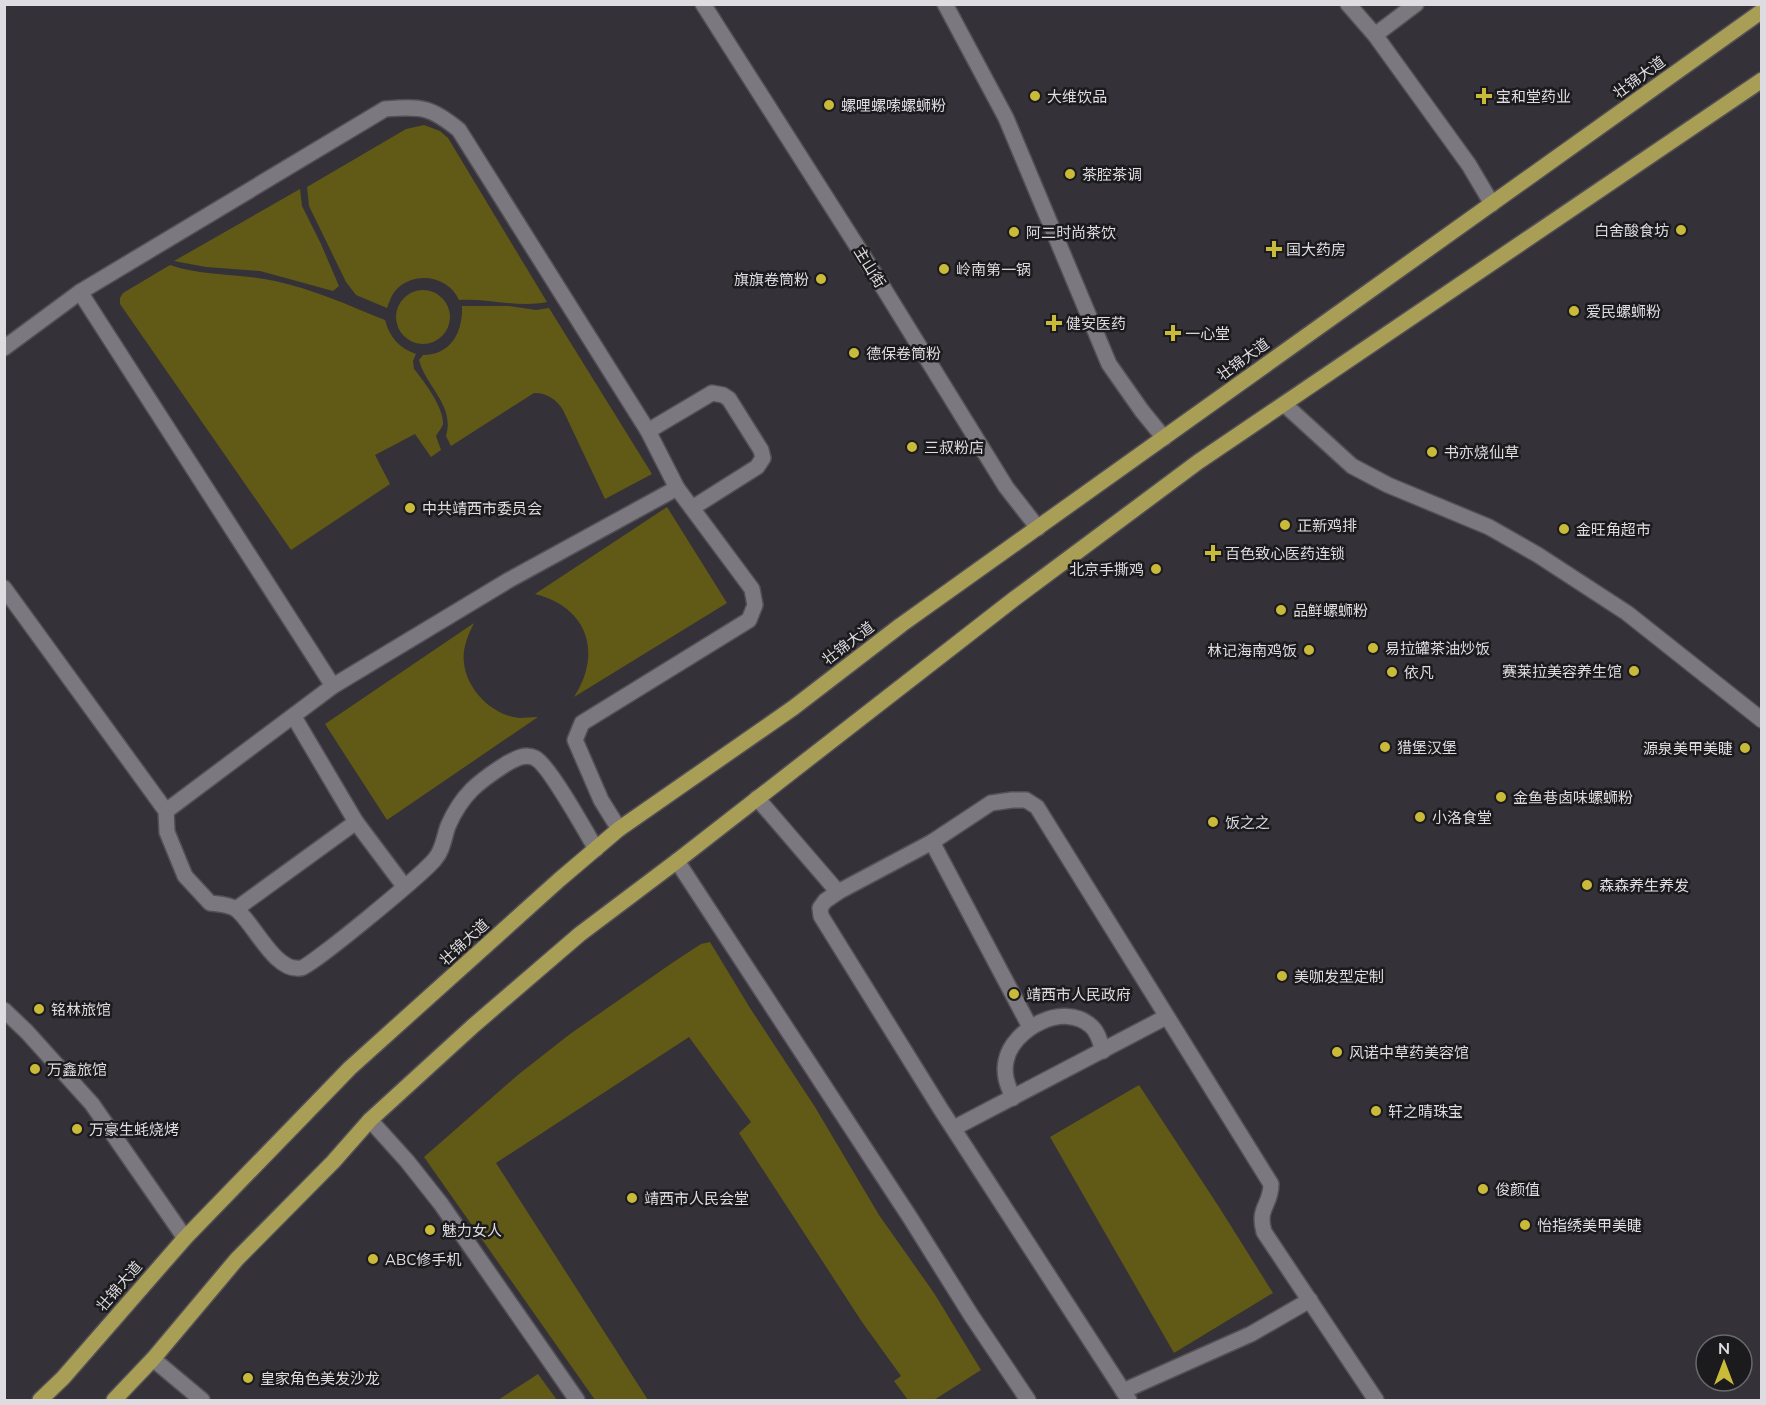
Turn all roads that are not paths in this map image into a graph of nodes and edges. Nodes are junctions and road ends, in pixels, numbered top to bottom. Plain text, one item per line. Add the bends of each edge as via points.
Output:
1 (703, 4) edge
2 (945, 4) edge
3 (1348, 4) edge
4 (1416, 4) edge
5 (1761, 11) edge
6 (1375, 35) junction
7 (1761, 80) edge
8 (1492, 204) junction
9 (80, 292) junction
10 (5, 348) edge
11 (1284, 404) junction
12 (648, 431) junction
13 (1164, 438) junction
14 (677, 488) junction
15 (693, 508) junction
16 (1038, 528) junction
17 (4, 588) edge
18 (333, 686) junction
19 (294, 717) junction
20 (1761, 720) edge
21 (757, 798) junction
22 (166, 811) junction
23 (357, 822) junction
24 (619, 830) junction
25 (932, 842) junction
26 (596, 849) junction
27 (677, 861) junction
28 (404, 886) junction
29 (838, 892) junction
30 (236, 909) junction
31 (4, 1010) edge
32 (1166, 1017) junction
33 (1030, 1027) junction
34 (1103, 1051) junction
35 (1013, 1098) junction
36 (370, 1120) junction
37 (954, 1128) junction
38 (185, 1238) junction
39 (1310, 1300) junction
40 (153, 1359) junction
41 (1126, 1396) edge
42 (40, 1401) edge
43 (114, 1401) edge
44 (202, 1401) edge
45 (577, 1401) edge
46 (1028, 1401) edge
47 (1377, 1401) edge

1 - 16 street, 主山街 via 1006,487
2 - 13 street via 1006,118 1109,364
3 - 6 street
4 - 6 street
5 - 8 main road, 壮锦大道
6 - 8 street via 1469,165
7 - 11 main road
8 - 13 main road, 壮锦大道
9 - 10 street
9 - 12 street via 386,109 429,109 459,130
9 - 18 street
11 - 20 street via 1352,466 1489,527 1628,613
11 - 21 main road via 1119,520
12 - 14 street
12 - 15 street via 712,393 729,399 761,450 763,458 757,467
13 - 16 main road, 壮锦大道
14 - 15 street
14 - 18 street via 509,580
15 - 24 street via 752,589 755,605 749,620 582,723 575,740
16 - 24 main road, 壮锦大道
17 - 22 street
18 - 19 street
19 - 22 street
19 - 23 street
21 - 27 main road
21 - 29 street
22 - 30 street via 167,832 185,876 210,903
23 - 28 street
23 - 30 street
24 - 26 main road, 壮锦大道
25 - 29 street
25 - 32 street via 991,803 1026,800 1037,807
25 - 33 street
26 - 28 street via 544,765 535,757 520,756 477,783 448,825 436,859
26 - 38 main road, 壮锦大道 via 350,1068
27 - 36 main road via 580,934
27 - 46 street
28 - 30 street via 302,968 292,968 278,960
29 - 37 street via 820,908 821,916
31 - 38 street via 92,1104
32 - 34 street
32 - 39 street via 1271,1184 1271,1197 1261,1220 1264,1232
33 - 34 street via 1048,1019 1079,1018 1098,1034
33 - 35 street via 1019,1035 1005,1063 1005,1078
34 - 35 street
35 - 37 street
36 - 40 main road via 237,1259
36 - 45 street via 441,1204
37 - 41 street
38 - 42 main road, 壮锦大道
39 - 41 street
39 - 47 street
40 - 43 main road
40 - 44 street

